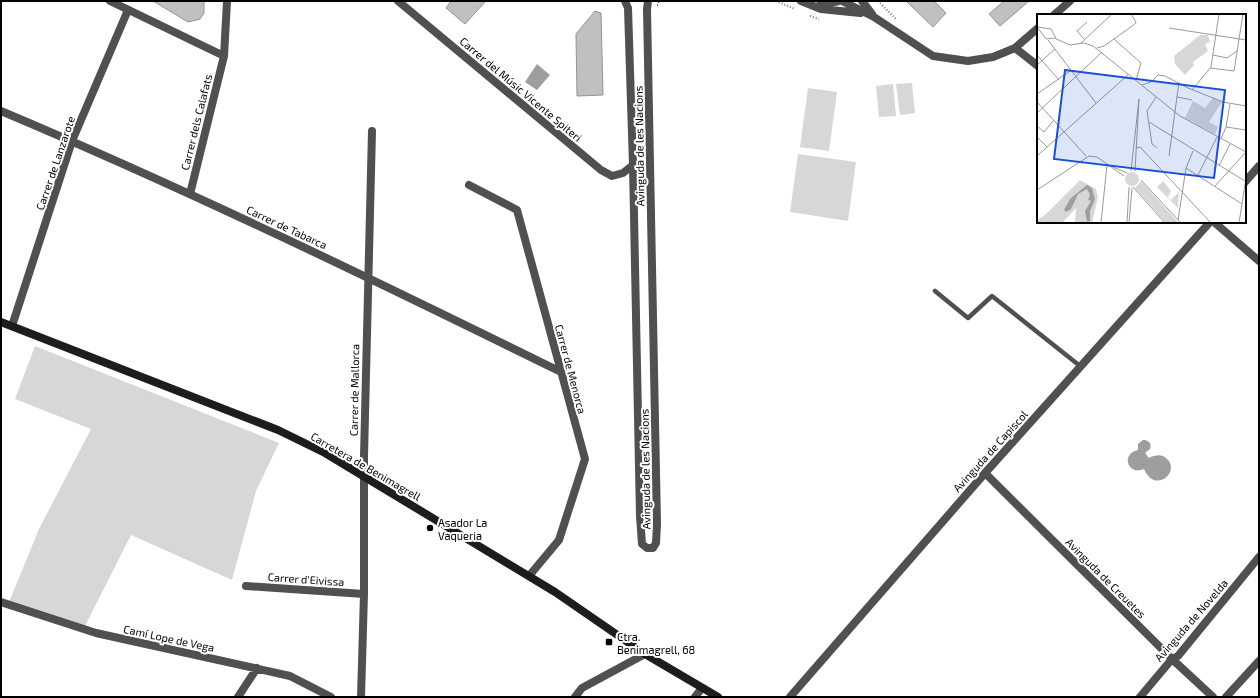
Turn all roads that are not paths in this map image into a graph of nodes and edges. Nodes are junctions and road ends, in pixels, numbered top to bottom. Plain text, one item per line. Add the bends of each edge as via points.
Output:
1 (110, 1) edge
2 (227, 1) edge
3 (398, 1) edge
4 (625, 1) edge
5 (648, 1) edge
6 (801, 1) edge
7 (841, 1) edge
8 (862, 1) edge
9 (1070, 1) edge
10 (817, 7) junction
11 (128, 10) junction
12 (1055, 14) edge
13 (874, 17) junction
14 (1037, 29) edge
15 (1015, 48) junction
16 (224, 56) junction
17 (1037, 65) edge
18 (1, 111) edge
19 (372, 131) dead end
20 (72, 141) junction
21 (633, 165) junction
22 (1259, 166) edge
23 (1246, 181) edge
24 (469, 184) dead end
25 (190, 194) junction
26 (1209, 223) edge
27 (1215, 223) edge
28 (1259, 261) edge
29 (368, 277) junction
30 (935, 291) dead end
31 (1, 322) edge
32 (12, 326) junction
33 (1080, 366) junction
34 (561, 372) junction
35 (985, 473) junction
36 (364, 476) junction
37 (1259, 557) edge
38 (529, 576) junction
39 (246, 586) dead end
40 (364, 594) junction
41 (1, 602) edge
42 (645, 654) junction
43 (1172, 658) junction
44 (1259, 661) edge
45 (257, 668) junction
46 (702, 688) junction
47 (238, 697) edge
48 (331, 697) edge
49 (361, 697) edge
50 (575, 697) edge
51 (695, 697) edge
52 (718, 697) edge
53 (790, 697) edge
54 (1140, 697) edge
55 (1214, 697) edge
56 (1226, 697) edge

1 - 11 street
2 - 16 street, Carrer dels Calafats
3 - 21 street, Carrer del Músic Vicente Spiteri via 601,170 612,176 623,173
4 - 21 street, Avinguda de les Nacions via 628,8
5 - 21 street, Avinguda de les Nacions via 657,524 656,543 653,548 647,548 642,544 640,516
6 - 10 street
7 - 10 street
7 - 13 street
8 - 13 street
9 - 12 street
10 - 13 street via 855,11
11 - 16 street
11 - 20 street, Carrer de Lanzarote
13 - 15 street via 933,56 968,61 993,57
14 - 15 street
15 - 17 street
16 - 25 street, Carrer dels Calafats
18 - 20 street, Carrer de Tabarca
19 - 29 street, Carrer de Mallorca
20 - 25 street, Carrer de Tabarca
20 - 32 street, Carrer de Lanzarote
22 - 23 street
24 - 34 street, Carrer de Menorca via 517,210
25 - 29 street, Carrer de Tabarca
26 - 33 street, Avinguda de Capiscol
27 - 28 street
29 - 34 street, Carrer de Tabarca
29 - 36 street, Carrer de Mallorca
30 - 33 lane via 968,318 992,296
31 - 32 street, Carretera de Benimagrell
32 - 36 street, Carretera de Benimagrell via 278,430
33 - 35 street, Avinguda de Capiscol
34 - 38 street, Carrer de Menorca via 585,459 559,540
35 - 43 street, Avinguda de Creuetes
35 - 53 street, Avinguda de Capiscol
36 - 38 street, Carretera de Benimagrell
36 - 40 street, Carrer de Mallorca
37 - 43 street, Avinguda de Novelda via 1178,656
38 - 42 street, Carretera de Benimagrell
39 - 40 street, Carrer d'Eivissa
40 - 49 street, Carrer de Mallorca
41 - 45 street, Camí Lope de Vega via 96,633
42 - 46 street, Carretera de Benimagrell
42 - 50 street via 582,688
43 - 54 street, Avinguda de Novelda
43 - 55 street, Avinguda de Creuetes
44 - 56 street
45 - 47 street
45 - 48 street, Camí Lope de Vega via 290,676
46 - 51 street
46 - 52 street, Carretera de Benimagrell

